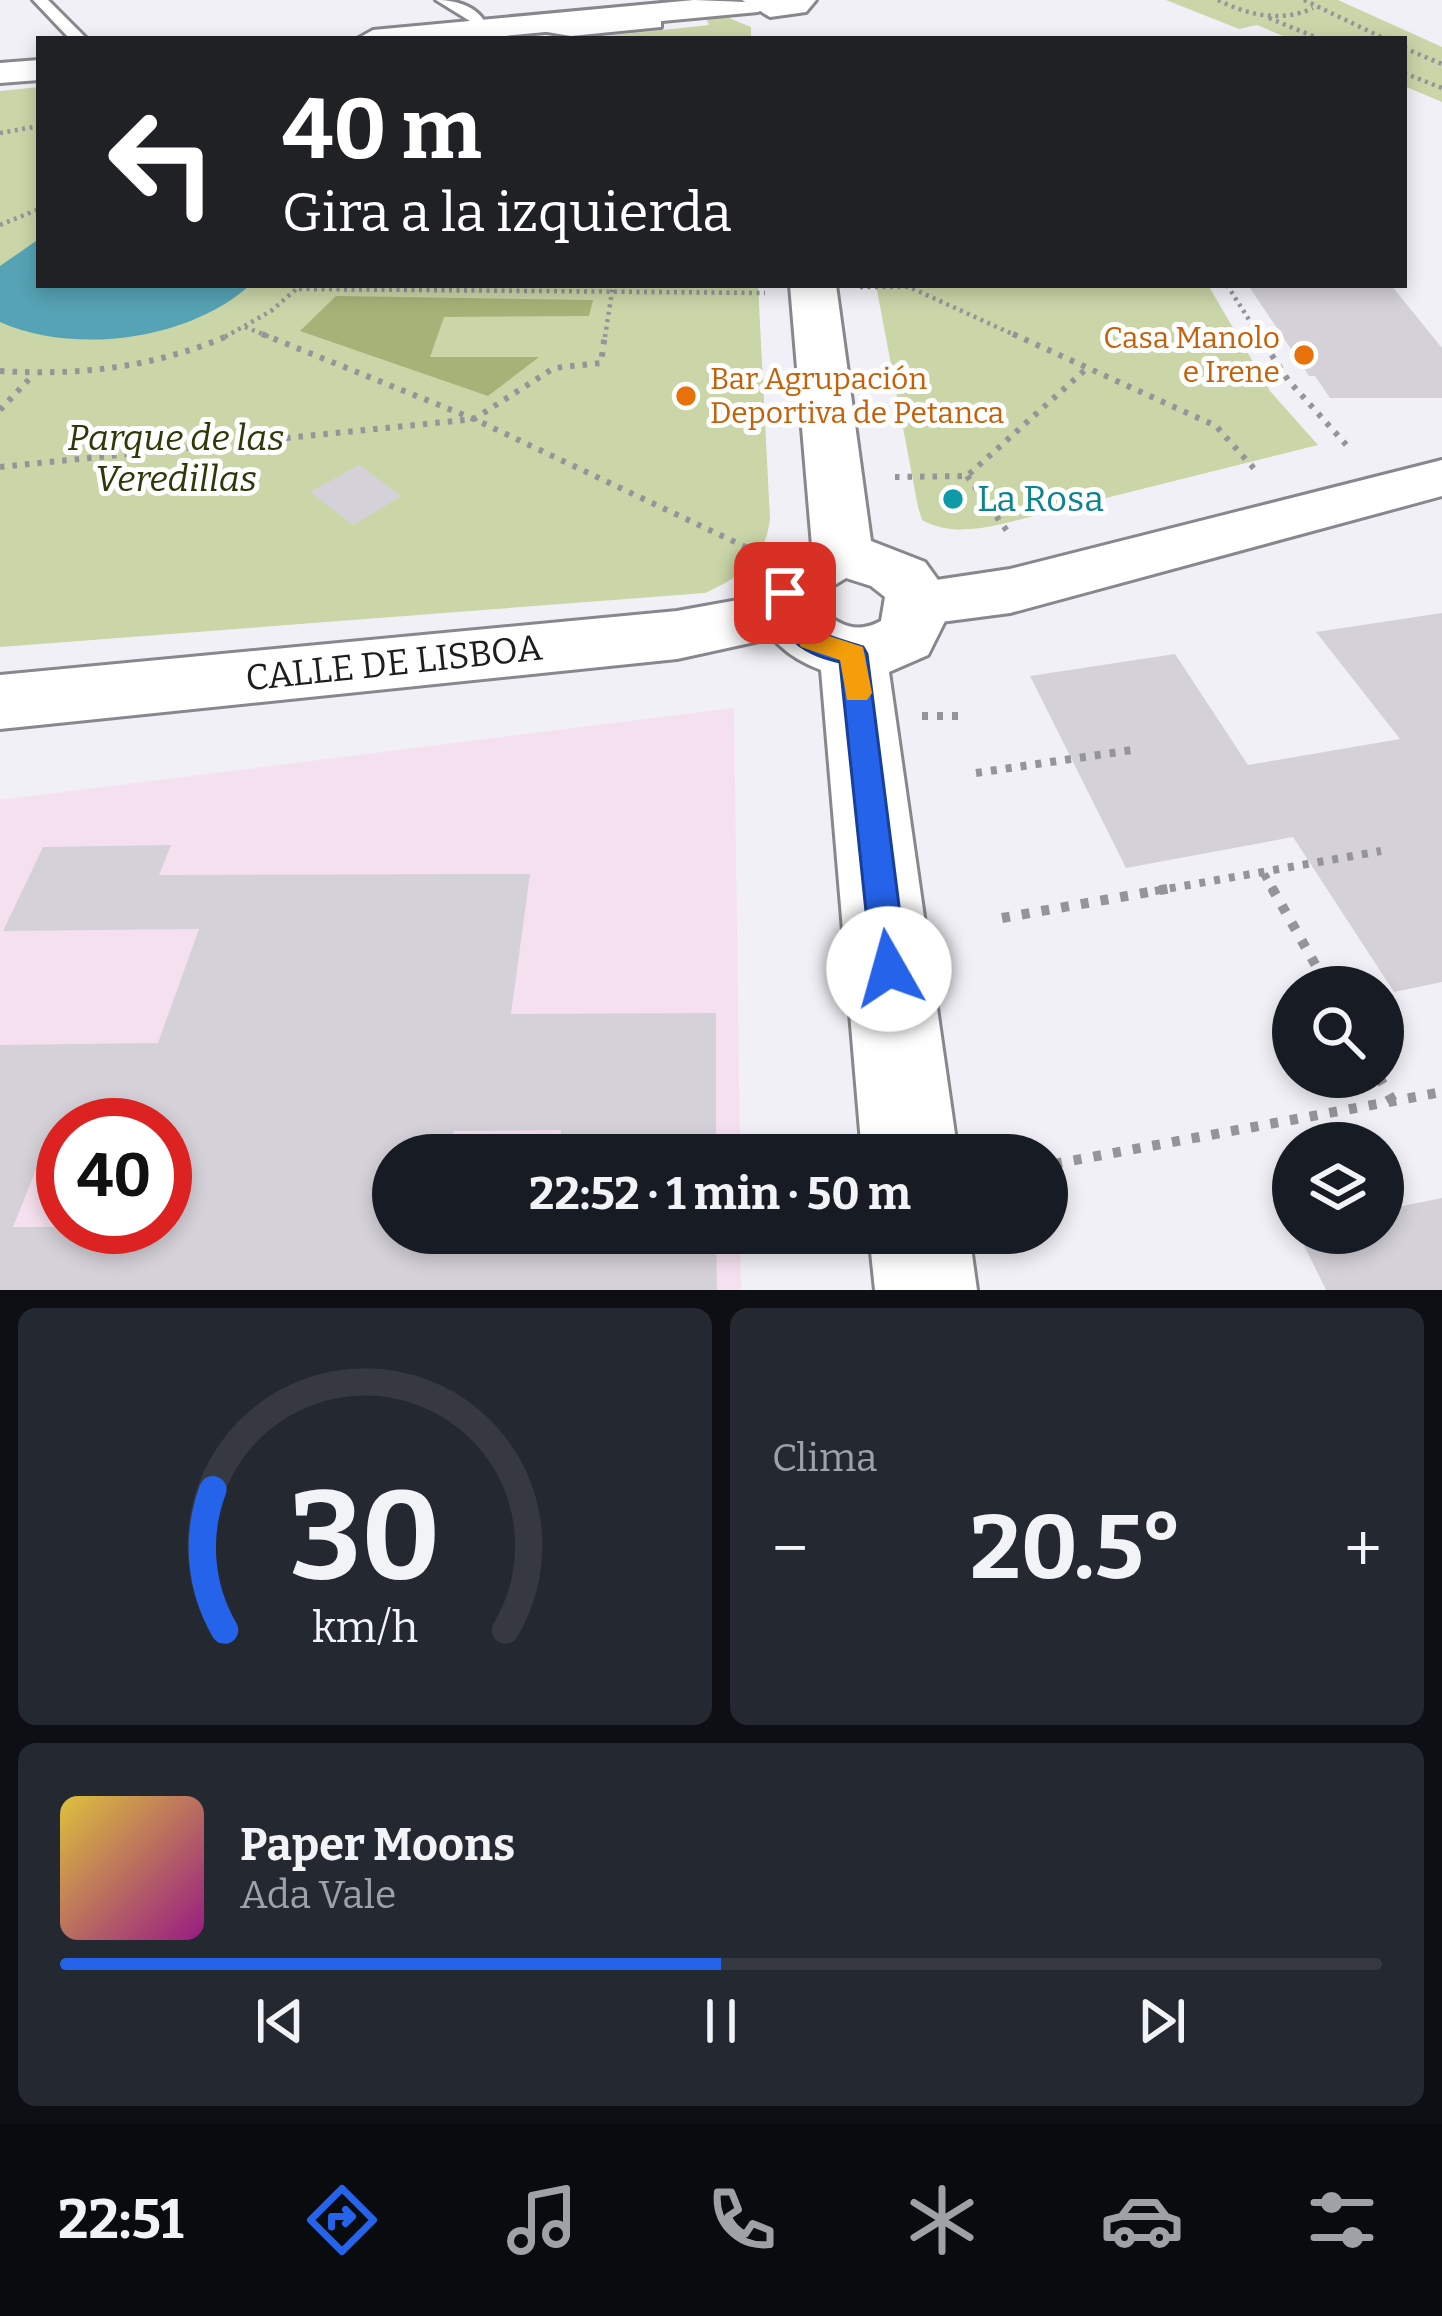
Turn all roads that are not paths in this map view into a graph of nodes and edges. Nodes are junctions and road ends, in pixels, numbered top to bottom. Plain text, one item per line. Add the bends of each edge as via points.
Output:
1 (40, 0) edge
2 (443, 0) edge
3 (776, 10) edge
4 (656, 24) dead end
5 (517, 26) junction
6 (480, 29) junction
7 (76, 36) edge
8 (405, 36) edge
9 (36, 70) edge
10 (0, 74) edge
11 (813, 289) edge
12 (1442, 478) edge
13 (843, 557) junction
14 (919, 602) junction
15 (803, 608) junction
16 (0, 702) edge
17 (906, 1134) edge
18 (922, 1254) edge
19 (926, 1290) edge

1 - 7 lane
2 - 6 lane via 477,19
3 - 5 street
4 - 5 lane
5 - 6 street
6 - 8 street
9 - 10 street
11 - 13 street
12 - 14 street via 1010,591
13 - 14 street via 892,569
13 - 15 street via 796,575 785,593
14 - 15 street, CALLE DE LISBOA via 904,640 882,651
15 - 16 street, CALLE DE LISBOA via 677,635
15 - 17 street
18 - 19 street

